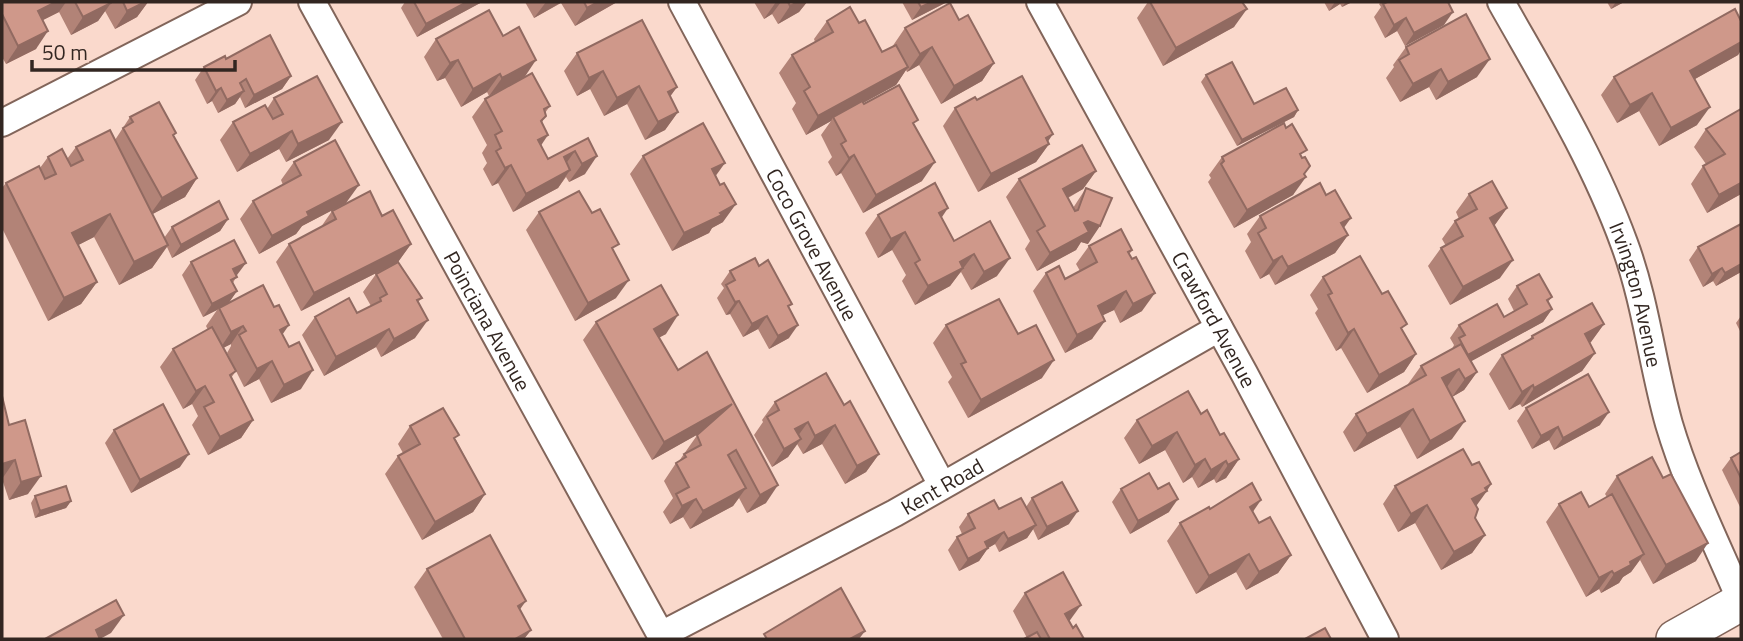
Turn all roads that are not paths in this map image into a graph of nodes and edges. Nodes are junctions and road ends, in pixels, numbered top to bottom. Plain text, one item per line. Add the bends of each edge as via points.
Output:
1 (238, 2) edge
2 (312, 2) edge
3 (682, 2) edge
4 (1040, 2) edge
5 (1501, 2) edge
6 (2, 122) edge
7 (1219, 328) junction
8 (942, 485) junction
9 (1741, 601) edge
10 (662, 637) edge
11 (1385, 639) edge
12 (1675, 639) edge

1 - 6 street
2 - 10 street, Poinciana Avenue
3 - 8 street, Coco Grove Avenue
4 - 7 street, Crawford Avenue
5 - 9 street, Irvington Avenue via 1570,125 1614,216 1637,282 1677,448
7 - 8 street, Kent Road
7 - 11 street, Crawford Avenue
8 - 10 street, Kent Road
9 - 12 main road

